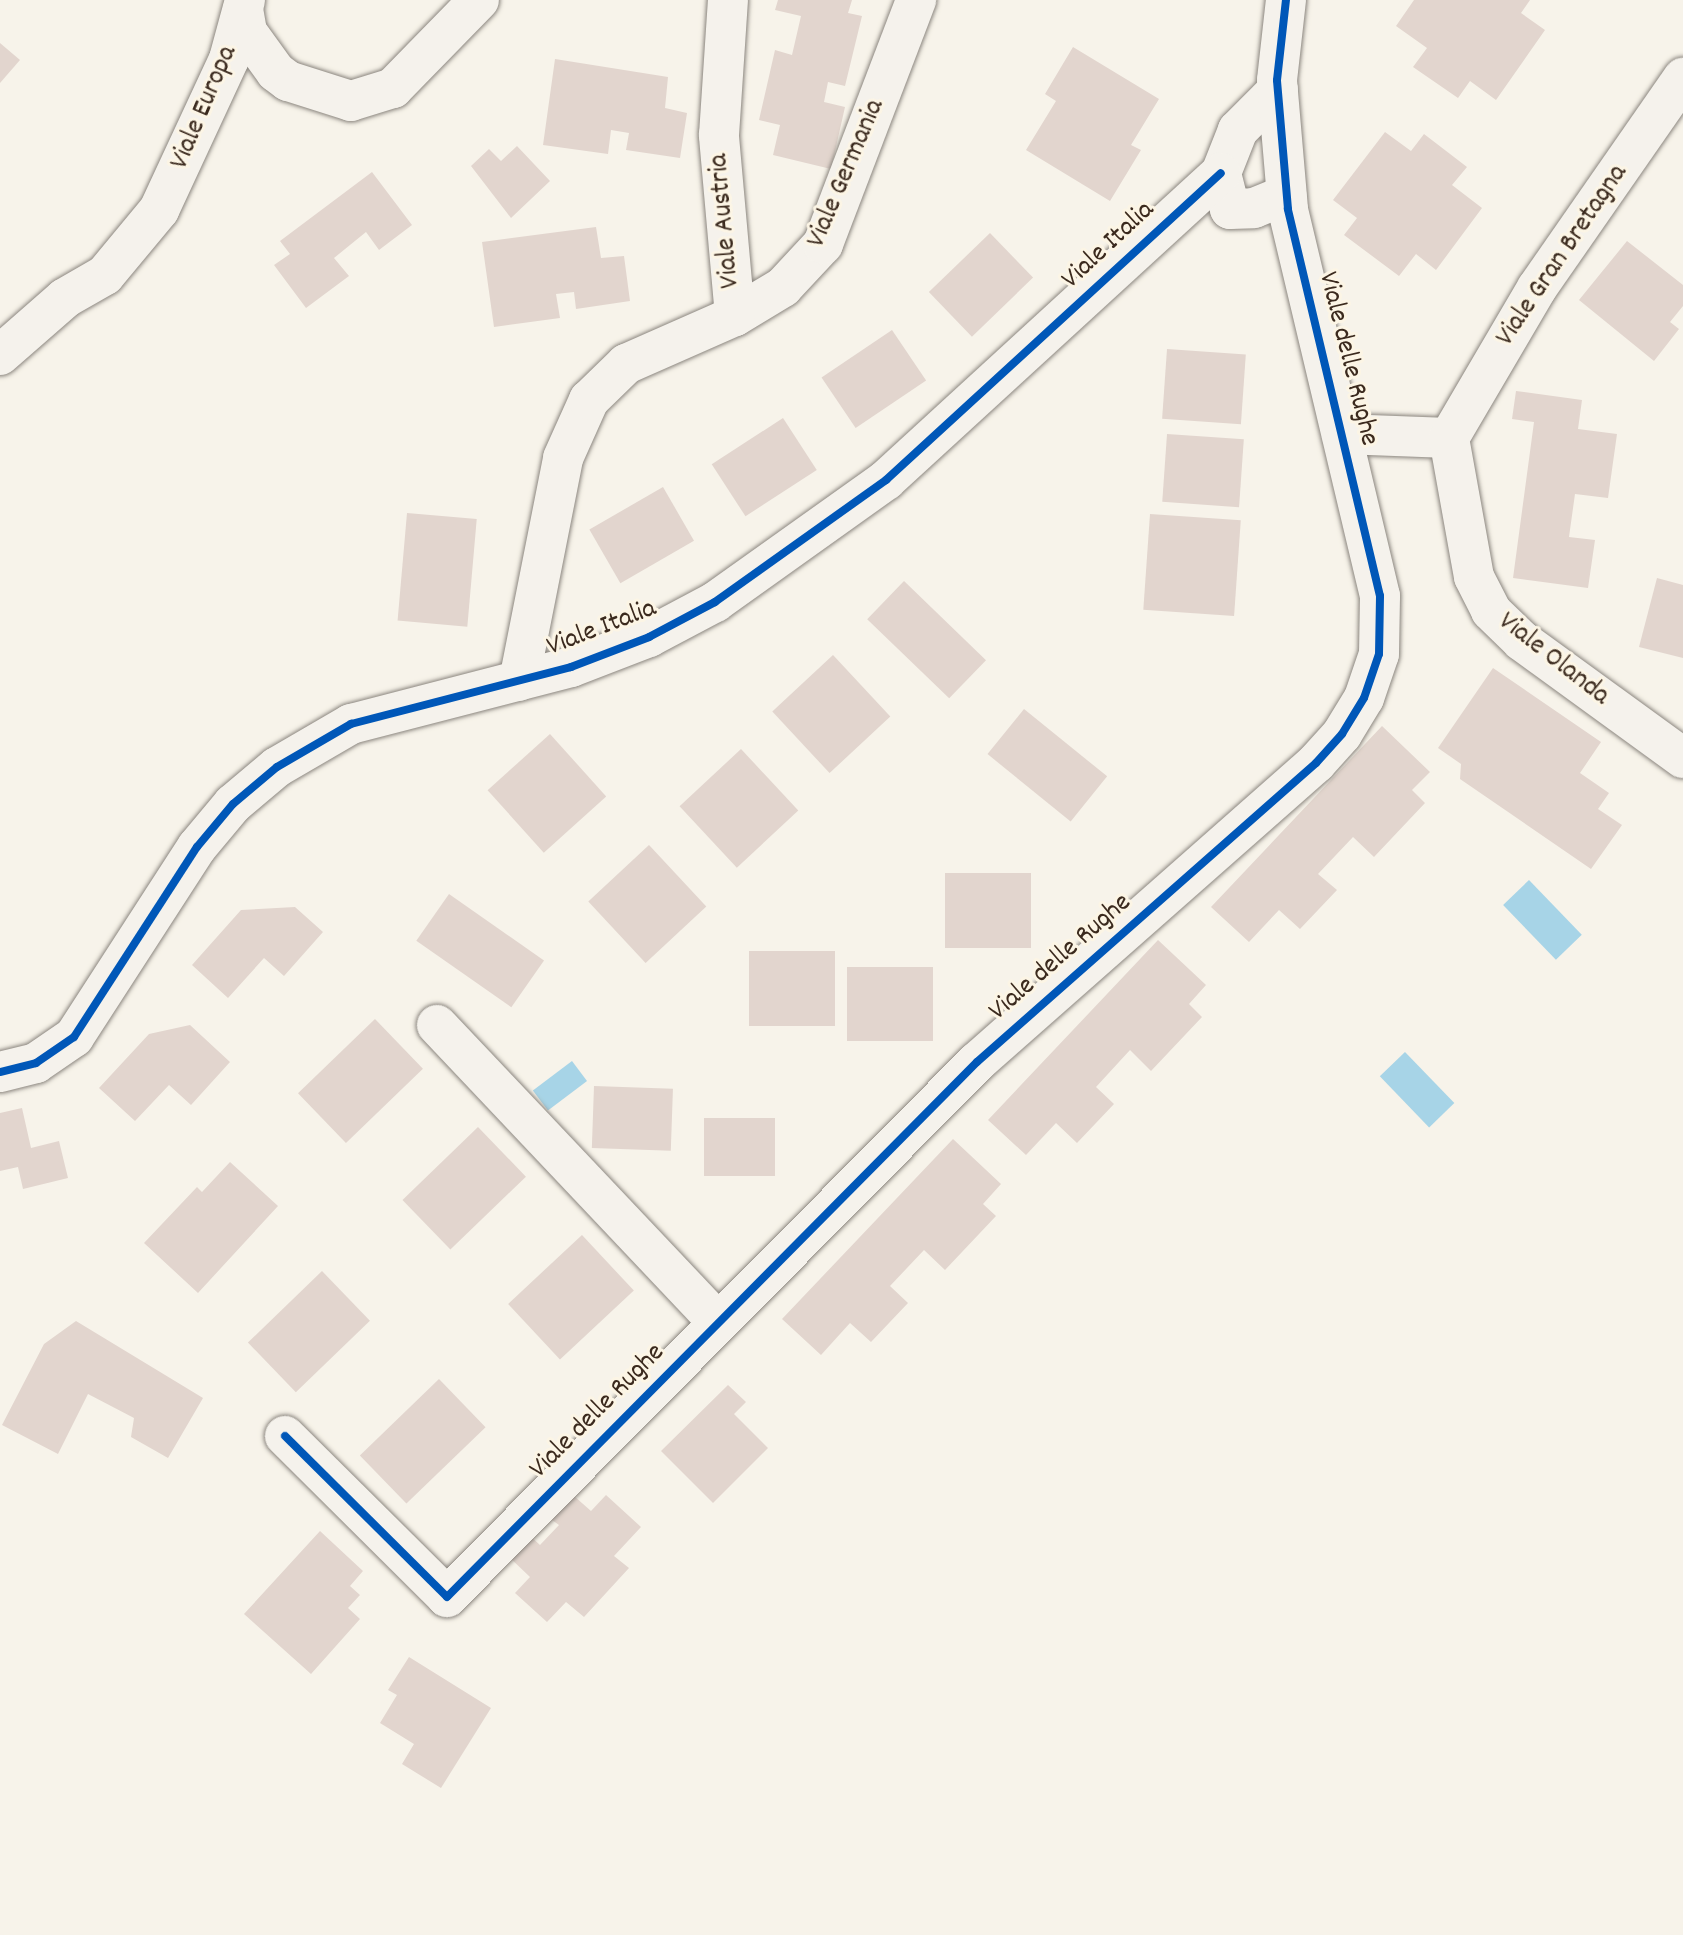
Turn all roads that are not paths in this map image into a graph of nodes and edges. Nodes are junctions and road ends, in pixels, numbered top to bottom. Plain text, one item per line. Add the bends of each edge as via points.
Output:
1 (479, 0) edge
2 (728, 0) edge
3 (916, 0) edge
4 (1286, 0) edge
5 (244, 5) edge
6 (1683, 78) edge
7 (1278, 90) junction
8 (1221, 173) junction
9 (1287, 195) junction
10 (735, 316) junction
11 (0, 355) edge
12 (1342, 434) junction
13 (1449, 438) junction
14 (519, 681) junction
15 (1683, 758) edge
16 (437, 1025) dead end
17 (0, 1072) edge
18 (718, 1322) junction
19 (285, 1436) dead end

1 - 5 street, Viale Europa via 393,88 351,101 288,81 276,72 247,32
2 - 10 street, Viale Austria via 719,135
3 - 10 street, Viale Germania via 823,244 783,287
4 - 7 street, Viale delle Rughe
5 - 11 street, Viale Europa via 229,59 159,210 113,268 88,289 65,298
6 - 13 street, Viale Gran Bretagna via 1537,288
7 - 8 street via 1238,130
7 - 9 street, Viale delle Rughe
8 - 9 street via 1230,209 1254,208
8 - 14 street, Viale Italia via 886,480 694,615 612,652
9 - 12 street, Viale delle Rughe
10 - 14 street, Viale Austria via 626,364 589,400 563,458
12 - 13 street
12 - 18 street, Viale delle Rughe via 1380,596 1381,627 1372,677 1342,734 1316,763 977,1062
13 - 15 street, Viale Olanda via 1474,577 1491,611 1522,641
14 - 17 street, Viale Italia via 373,716 329,734 277,767 233,804 197,847 74,1037 36,1063
16 - 18 street
18 - 19 street, Viale delle Rughe via 447,1597

